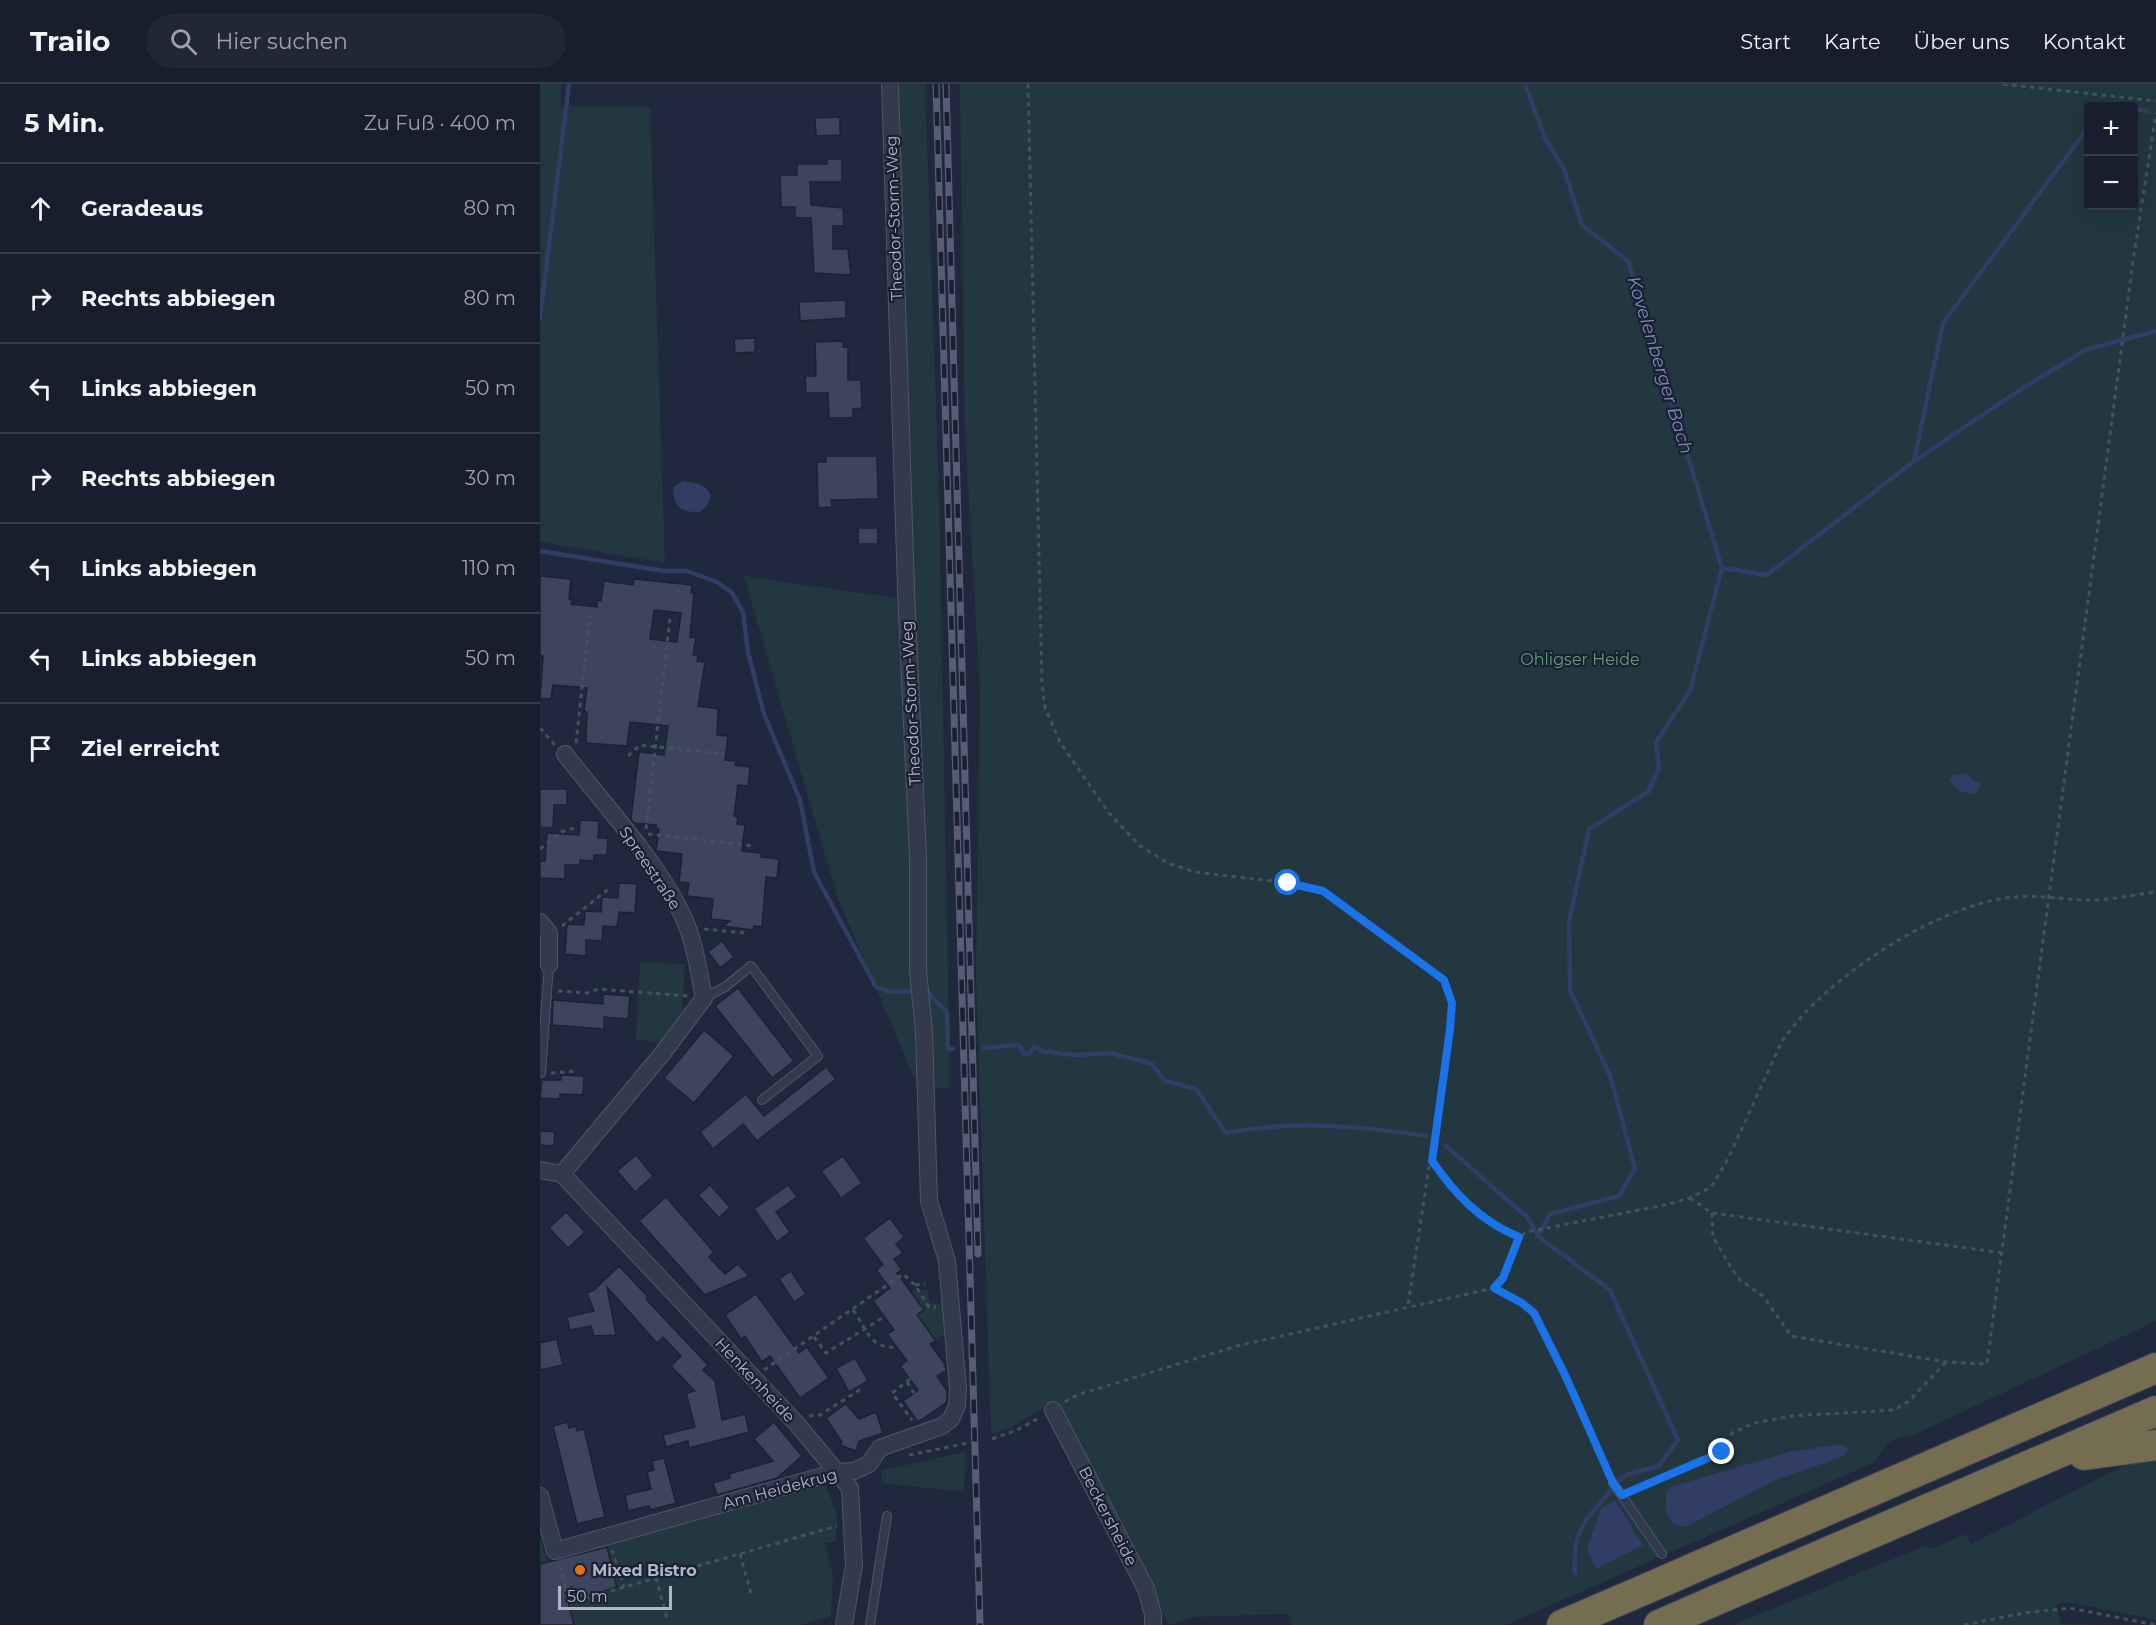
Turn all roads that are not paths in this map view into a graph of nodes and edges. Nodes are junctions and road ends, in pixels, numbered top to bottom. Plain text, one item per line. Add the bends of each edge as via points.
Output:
1 (890, 84) edge
2 (570, 751) road end
3 (540, 922) edge
4 (549, 965) joint
5 (704, 998) junction
6 (541, 1073) edge
7 (762, 1100) dead end
8 (540, 1170) edge
9 (562, 1174) junction
10 (952, 1320) joint
11 (2156, 1359) edge
12 (2156, 1368) edge
13 (2114, 1387) junction
14 (1053, 1410) road end
15 (2156, 1411) edge
16 (2156, 1445) edge
17 (837, 1472) junction
18 (1613, 1483) road end
19 (1973, 1490) junction
20 (540, 1496) edge
21 (887, 1516) dead end
22 (1662, 1568) junction
23 (1670, 1620) edge
24 (844, 1625) edge
25 (870, 1625) edge
26 (1153, 1625) edge
27 (1562, 1625) edge

1 - 10 street, Theodor-Storm-Weg via 929,1201 947,1261
2 - 5 street, Spreestraße via 644,855 688,927
3 - 4 street via 549,933
4 - 6 lane
5 - 7 lane via 751,966 818,1056
5 - 9 street
8 - 9 street
9 - 17 street, Henkenheide via 797,1424
10 - 17 street, Am Heidekrug via 957,1406 951,1419 942,1426 880,1448 869,1464 854,1471
11 - 13 highway
12 - 13 highway
13 - 22 highway, bridge via 1696,1567
14 - 26 street, Beckersheide via 1146,1589
15 - 19 highway
16 - 19 highway via 2093,1453
17 - 20 street, Am Heidekrug via 555,1551
17 - 24 street, Henkenheide via 850,1488 854,1565
18 - 22 lane
19 - 23 highway, bridge
21 - 25 lane
22 - 27 highway

